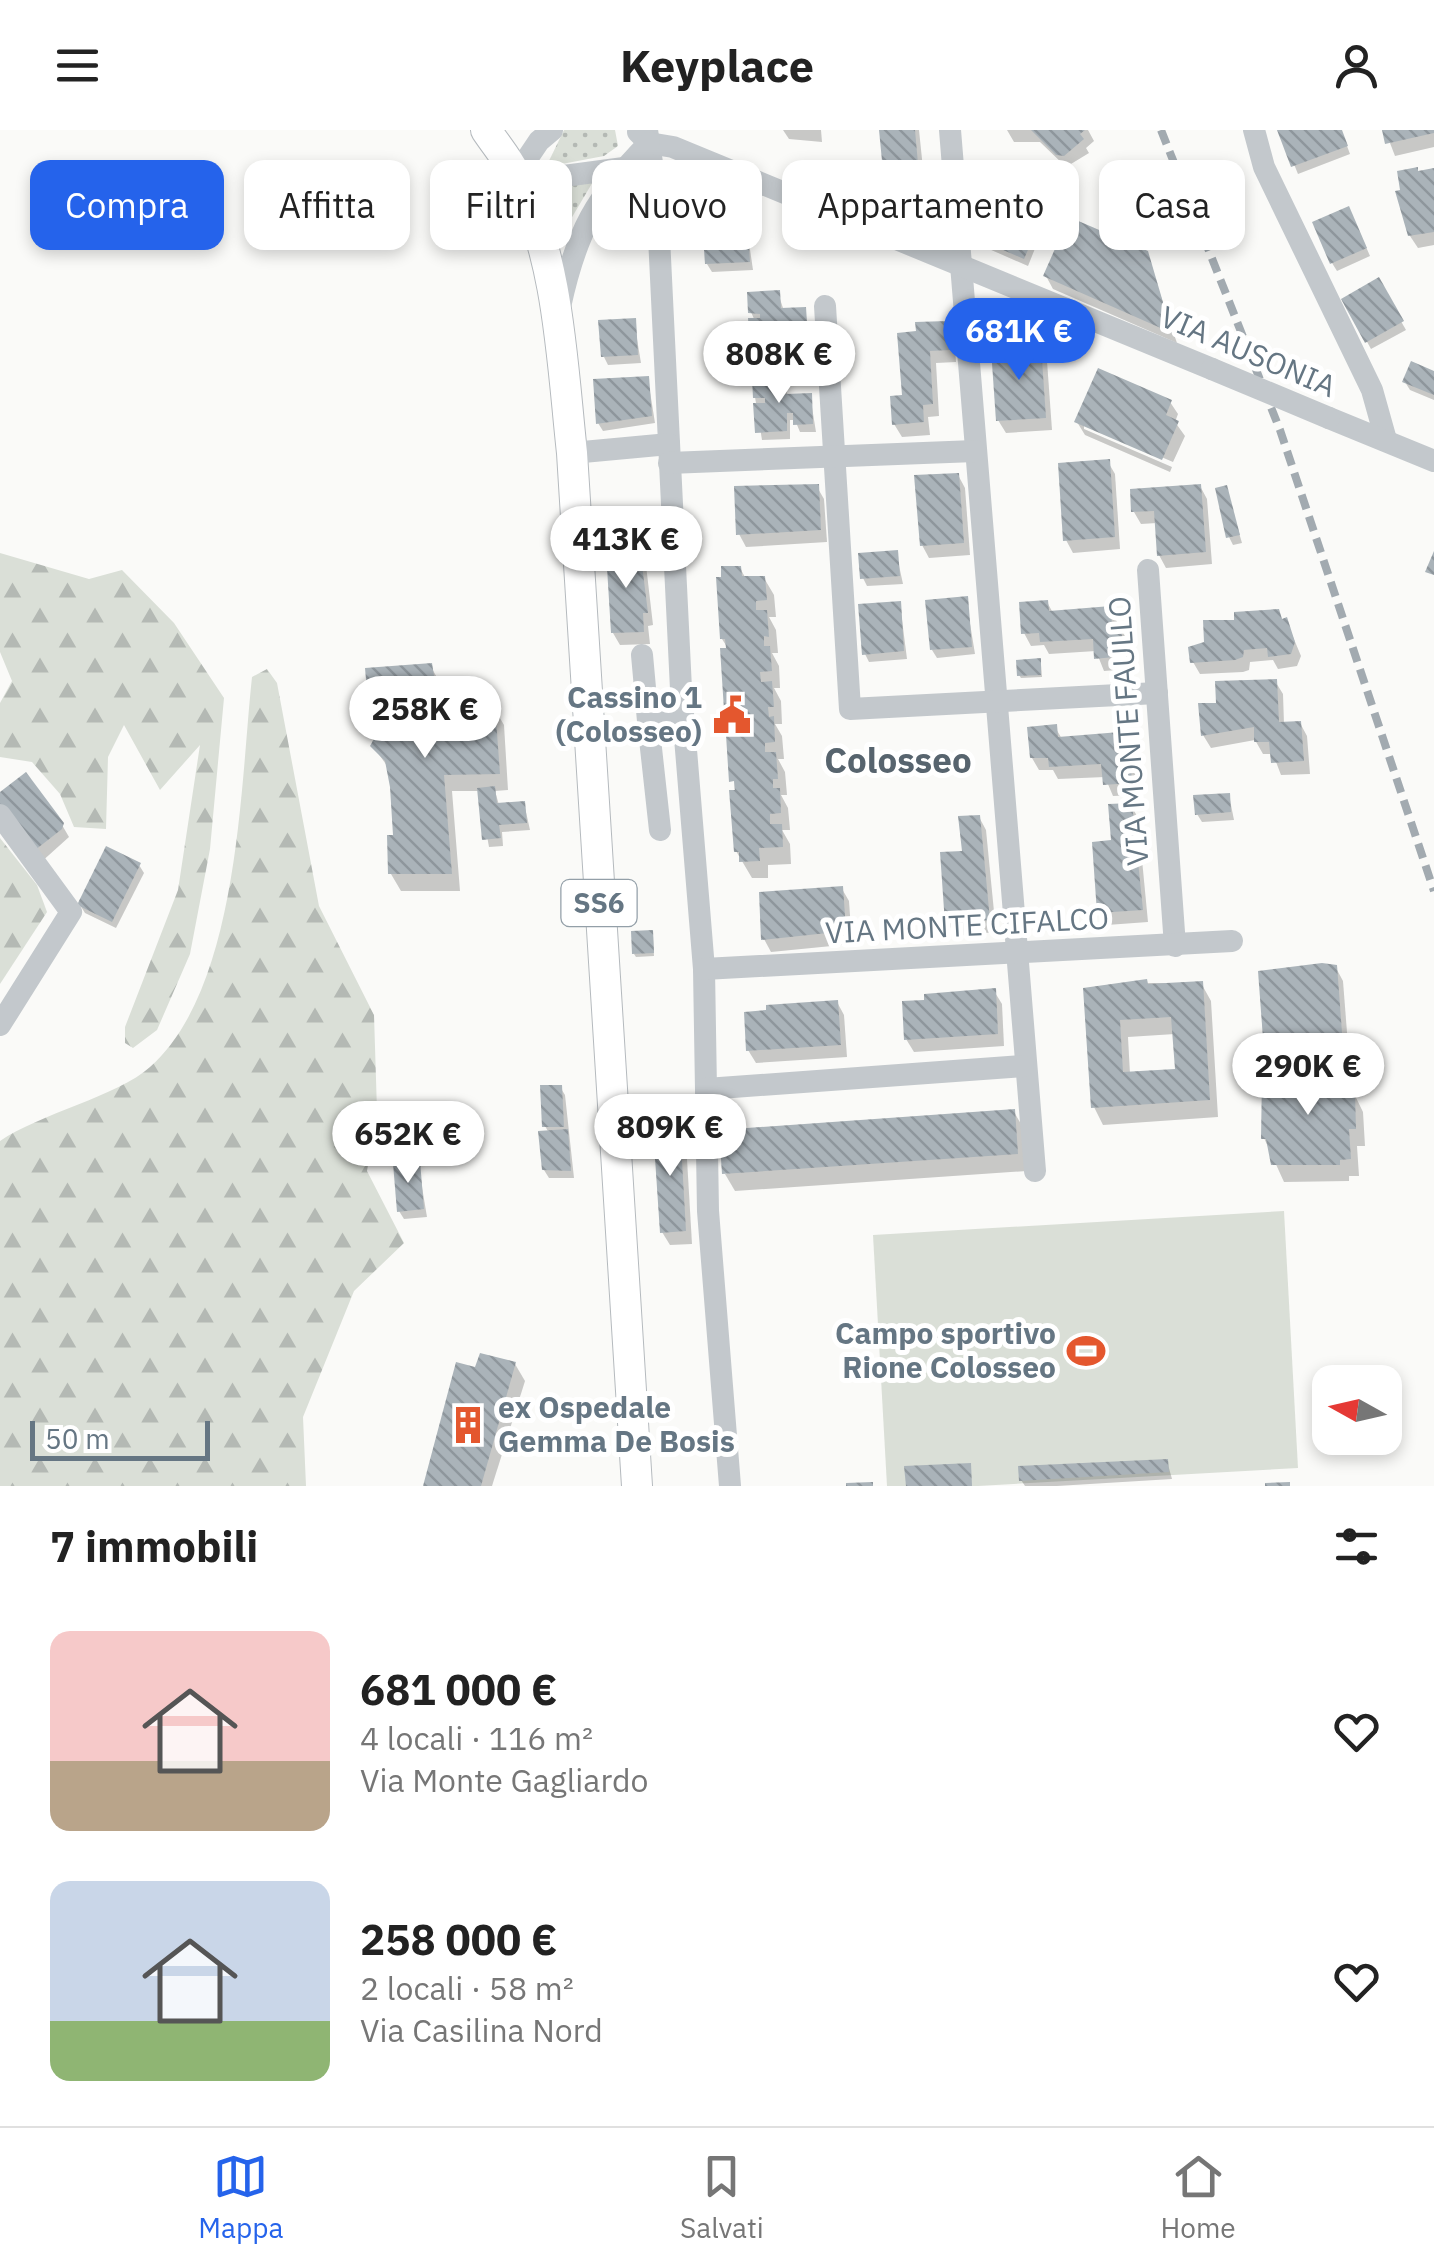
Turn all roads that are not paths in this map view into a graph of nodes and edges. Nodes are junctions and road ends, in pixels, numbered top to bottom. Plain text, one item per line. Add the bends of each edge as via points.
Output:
1 (486, 130) edge
2 (552, 130) edge
3 (950, 130) edge
4 (1254, 130) edge
5 (644, 134) edge
6 (506, 160) edge
7 (526, 160) edge
8 (629, 160) edge
9 (592, 212) edge
10 (542, 250) edge
11 (963, 264) junction
12 (826, 306) dead end
13 (557, 321) junction
14 (1386, 440) junction
15 (975, 450) junction
16 (572, 453) junction
17 (669, 453) junction
18 (836, 455) junction
19 (1434, 461) edge
20 (1148, 570) dead end
21 (642, 655) dead end
22 (1156, 694) junction
23 (997, 704) junction
24 (683, 714) junction
25 (648, 720) junction
26 (0, 815) edge
27 (660, 830) dead end
28 (1232, 941) dead end
29 (1174, 946) junction
30 (1015, 952) junction
31 (704, 968) junction
32 (0, 1024) edge
33 (1023, 1066) junction
34 (706, 1089) junction
35 (1035, 1171) dead end
36 (636, 1486) edge
37 (730, 1486) edge

1 - 6 main road, SS6
2 - 7 street
3 - 11 street
4 - 14 street via 1271,183 1372,390
5 - 8 street
5 - 11 street, VIA AUSONIA
5 - 17 street via 657,196
9 - 13 street via 582,226
10 - 13 main road, SS6
11 - 14 street, VIA AUSONIA, bridge
11 - 15 street
12 - 18 street
13 - 16 main road, SS6
14 - 19 street, VIA AUSONIA
15 - 18 street
15 - 23 street
16 - 17 street
16 - 36 main road, SS6
17 - 18 street
17 - 24 street
18 - 23 street via 850,709
20 - 22 street, VIA MONTE FAULLO
21 - 25 street
22 - 23 street
22 - 29 street, VIA MONTE FAULLO
23 - 30 street
24 - 25 street
24 - 31 street
25 - 27 street
26 - 32 street via 71,912
28 - 29 street, VIA MONTE CIFALCO
29 - 30 street, VIA MONTE CIFALCO
30 - 31 street, VIA MONTE CIFALCO
30 - 33 street
31 - 34 street
33 - 34 street
33 - 35 street
34 - 37 street via 708,1211

